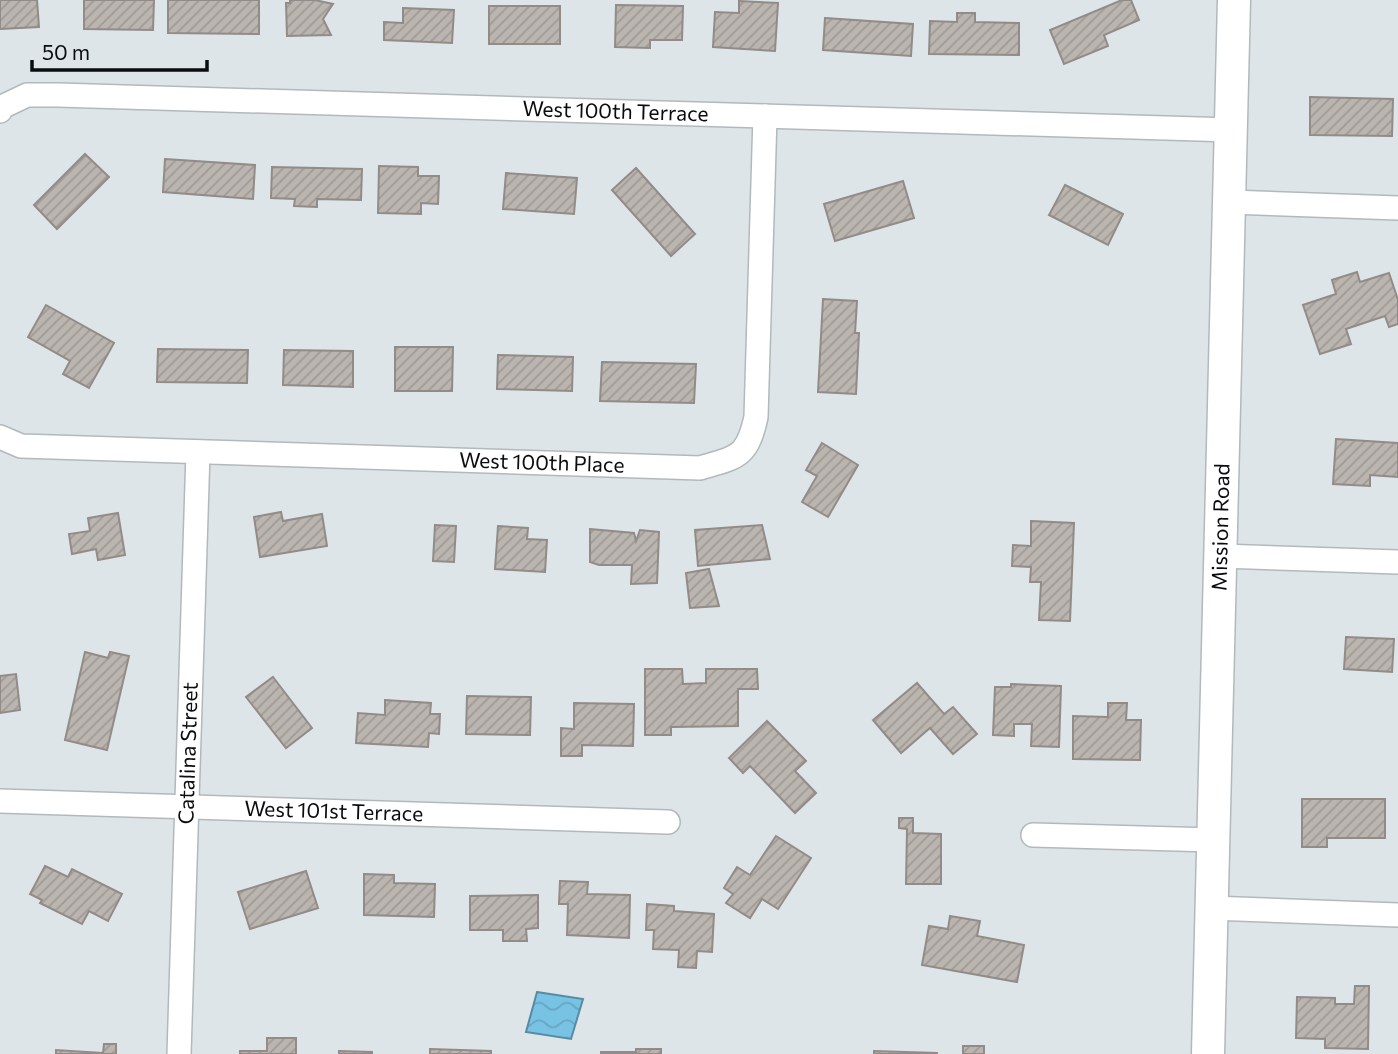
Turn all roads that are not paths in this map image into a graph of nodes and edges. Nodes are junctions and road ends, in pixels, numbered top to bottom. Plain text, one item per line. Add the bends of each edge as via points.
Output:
1 (1234, 0) edge
2 (1, 109) edge
3 (765, 116) junction
4 (1232, 130) junction
5 (1230, 202) junction
6 (1398, 208) edge
7 (0, 437) edge
8 (198, 452) junction
9 (1221, 556) junction
10 (1398, 562) edge
11 (0, 802) edge
12 (187, 807) junction
13 (668, 822) dead end
14 (1033, 835) dead end
15 (1213, 841) junction
16 (1211, 908) junction
17 (1398, 915) edge
18 (180, 1054) edge
19 (1208, 1054) edge

1 - 4 main road, Mission Road
2 - 3 street, West 100th Terrace via 27,95 58,95
3 - 4 street, West 100th Terrace
3 - 8 street, West 100th Place via 756,417 751,440 736,457 700,468
4 - 5 main road, Mission Road
5 - 6 street
5 - 9 main road, Mission Road
7 - 8 street, West 100th Place via 21,446
8 - 12 street, Catalina Street
9 - 10 street
9 - 15 main road, Mission Road
11 - 12 street, West 101st Terrace
12 - 13 street, West 101st Terrace
12 - 18 street, Catalina Street
14 - 15 street
15 - 16 main road, Mission Road
16 - 17 street
16 - 19 main road, Mission Road

